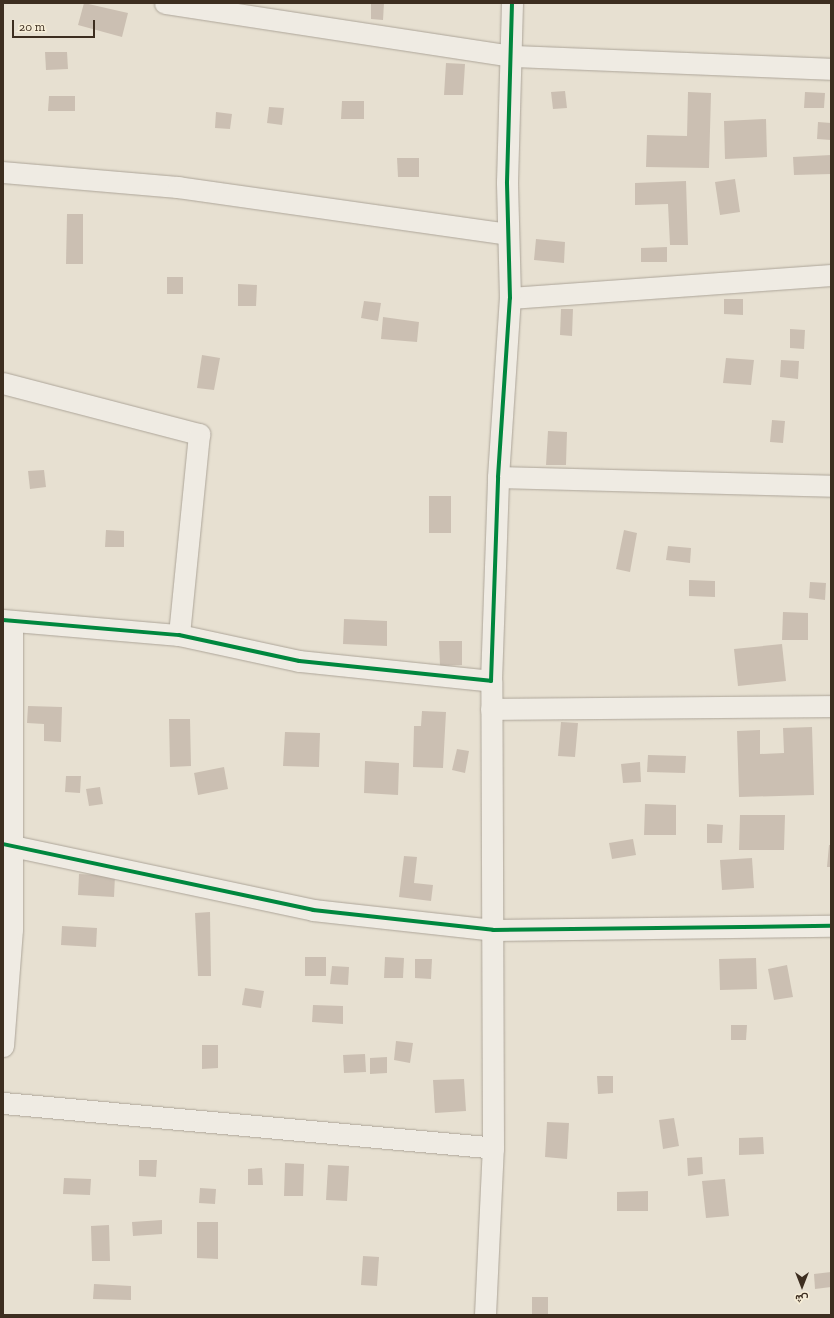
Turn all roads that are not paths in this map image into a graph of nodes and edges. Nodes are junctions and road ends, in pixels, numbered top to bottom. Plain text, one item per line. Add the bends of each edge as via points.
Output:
1 (165, 3) edge
2 (512, 3) edge
3 (512, 56) junction
4 (831, 69) edge
5 (3, 172) edge
6 (508, 234) junction
7 (831, 275) edge
8 (510, 298) junction
9 (3, 383) edge
10 (498, 477) junction
11 (831, 486) edge
12 (7, 621) edge
13 (179, 635) junction
14 (491, 681) junction
15 (831, 706) edge
16 (491, 709) junction
17 (7, 845) edge
18 (831, 926) edge
19 (493, 930) junction
20 (3, 1046) edge
21 (3, 1103) edge
22 (493, 1148) junction
23 (485, 1315) edge

1 - 3 street
2 - 3 street
3 - 4 street
3 - 6 street
5 - 6 street via 178,187
6 - 8 street
7 - 8 street
8 - 10 street
9 - 13 street via 199,434
10 - 11 street
10 - 14 street
12 - 13 street
12 - 17 street
13 - 14 street via 299,661
14 - 16 street
15 - 16 street
16 - 19 street
17 - 19 street via 313,910
17 - 20 street via 12,929
18 - 19 street
19 - 22 street
21 - 22 street
22 - 23 street

